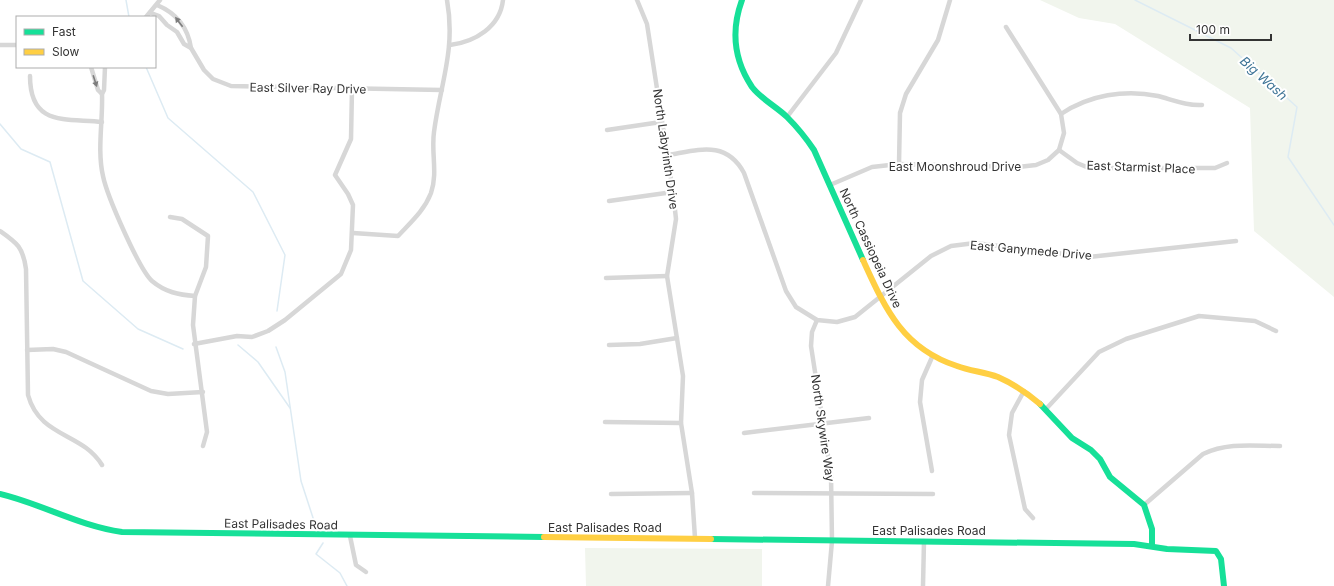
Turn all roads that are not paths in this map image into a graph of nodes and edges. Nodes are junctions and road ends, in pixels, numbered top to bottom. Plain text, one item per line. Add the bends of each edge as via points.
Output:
1 (160, 0) edge
2 (447, 0) edge
3 (503, 0) edge
4 (637, 0) edge
5 (742, 0) edge
6 (861, 0) edge
7 (950, 0) edge
8 (157, 5) junction
9 (151, 13) junction
10 (147, 16) edge
11 (1006, 27) dead end
12 (0, 45) edge
13 (16, 45) edge
14 (450, 45) junction
15 (190, 48) junction
16 (91, 68) edge
17 (105, 68) edge
18 (30, 76) dead end
19 (352, 89) junction
20 (442, 90) junction
21 (102, 94) junction
22 (1202, 105) dead end
23 (1061, 114) junction
24 (787, 117) junction
25 (102, 122) junction
26 (661, 122) junction
27 (607, 130) dead end
28 (1059, 150) junction
29 (668, 155) junction
30 (1227, 163) dead end
31 (899, 164) junction
32 (830, 185) junction
33 (673, 192) junction
34 (609, 201) dead end
35 (170, 216) dead end
36 (0, 231) edge
37 (353, 233) junction
38 (1236, 241) dead end
39 (667, 276) junction
40 (606, 278) dead end
41 (195, 296) junction
42 (880, 298) junction
43 (817, 320) junction
44 (1276, 331) dead end
45 (678, 338) junction
46 (194, 344) junction
47 (609, 345) dead end
48 (27, 350) junction
49 (933, 355) junction
50 (1024, 391) junction
51 (203, 392) junction
52 (1046, 409) junction
53 (869, 418) dead end
54 (605, 422) dead end
55 (681, 423) junction
56 (823, 424) junction
57 (744, 433) dead end
58 (203, 446) dead end
59 (1280, 446) dead end
60 (102, 465) dead end
61 (932, 471) dead end
62 (692, 493) junction
63 (754, 493) dead end
64 (831, 493) junction
65 (0, 494) edge
66 (611, 494) dead end
67 (933, 494) dead end
68 (1144, 505) junction
69 (1033, 518) dead end
70 (350, 536) junction
71 (695, 538) junction
72 (832, 541) junction
73 (924, 541) junction
74 (1152, 546) junction
75 (366, 572) dead end
76 (828, 586) edge
77 (923, 586) edge
78 (1224, 586) edge

1 - 8 street
2 - 14 street
3 - 14 street via 500,13 484,33 462,44
4 - 26 street, North Labyrinth Drive via 647,24
5 - 24 street, North Cassiopeia Drive via 736,18 735,43 742,68 753,88
6 - 24 street via 836,53
7 - 31 street via 938,40 906,94 900,113
8 - 9 street
15 -> 8 street, East Silver Ray Drive via 190,41 181,22 165,8
9 - 10 street
9 - 15 street, East Silver Ray Drive via 159,16 177,32 184,44
11 - 23 street
12 - 13 street
14 - 20 street
15 - 19 street, East Silver Ray Drive via 204,70 214,79 231,86
16 -> 21 street via 98,90
17 - 21 street
18 - 25 street via 33,96 39,108 48,114 61,120
19 - 20 street, East Silver Ray Drive
19 - 37 street via 351,139 335,175 353,205
20 - 37 street via 434,134 433,184 424,206 398,236
21 - 25 street
22 - 23 street via 1191,106 1158,96 1114,94 1075,105
23 - 28 street via 1064,133
24 - 32 street, North Cassiopeia Drive via 814,150
25 - 41 street via 101,159 104,183 122,228 151,280 179,295
26 - 27 street
26 - 29 street, North Labyrinth Drive
28 - 30 street, East Starmist Place via 1089,168 1215,168
28 - 31 street, East Moonshroud Drive via 1048,160 1036,165 1018,167
29 - 33 street, North Labyrinth Drive
29 - 43 street, East Ganymede Drive via 716,150 738,162 786,290 796,307
31 - 32 street, East Moonshroud Drive via 872,167
32 - 42 street, North Cassiopeia Drive
33 - 34 street
33 - 39 street, North Labyrinth Drive via 676,219
35 - 41 street via 182,219 208,236 206,266
36 - 48 street via 17,243 24,255
37 - 46 street via 349,258 342,274 285,320 252,337 237,336
38 - 42 street, East Ganymede Drive via 1089,257 975,243 951,246 931,256
39 - 40 street
39 - 45 street, North Labyrinth Drive
41 - 46 street
42 - 43 street, East Ganymede Drive via 855,317 837,322
42 - 49 street, North Cassiopeia Drive via 895,322 914,343
43 - 56 street, North Skywire Way via 812,332 811,346
44 - 52 street via 1255,321 1199,316 1126,339 1100,352
45 - 47 street via 640,344
45 - 55 street, North Labyrinth Drive via 683,376
46 - 51 street
48 - 51 street via 66,352 151,391 168,394
48 - 60 street via 28,394 36,413 48,426 96,455
49 - 50 street, North Cassiopeia Drive via 956,366 998,376
49 - 61 street via 922,380 920,402
50 - 52 street, North Cassiopeia Drive
50 - 69 street via 1012,413 1009,435 1025,509
51 - 58 street via 207,432
52 - 68 street, North Cassiopeia Drive via 1072,438 1091,450 1110,478
53 - 56 street
54 - 55 street
55 - 62 street, North Labyrinth Drive
56 - 57 street
56 - 64 street, North Skywire Way via 831,475
59 - 68 street via 1228,445 1214,448 1203,454
62 - 66 street
62 - 71 street, North Labyrinth Drive
63 - 64 street
64 - 67 street
64 - 72 street, North Skywire Way
65 - 70 street, East Palisades Road via 27,501 84,525 114,532
68 - 74 street via 1152,528
70 - 71 street, East Palisades Road
70 - 75 street via 356,565
71 - 72 street, East Palisades Road
72 - 73 street, East Palisades Road
72 - 76 street, North Skywire Way
73 - 74 street, East Palisades Road via 1120,543
73 - 77 street
74 - 78 street, East Palisades Road via 1216,551 1221,559

